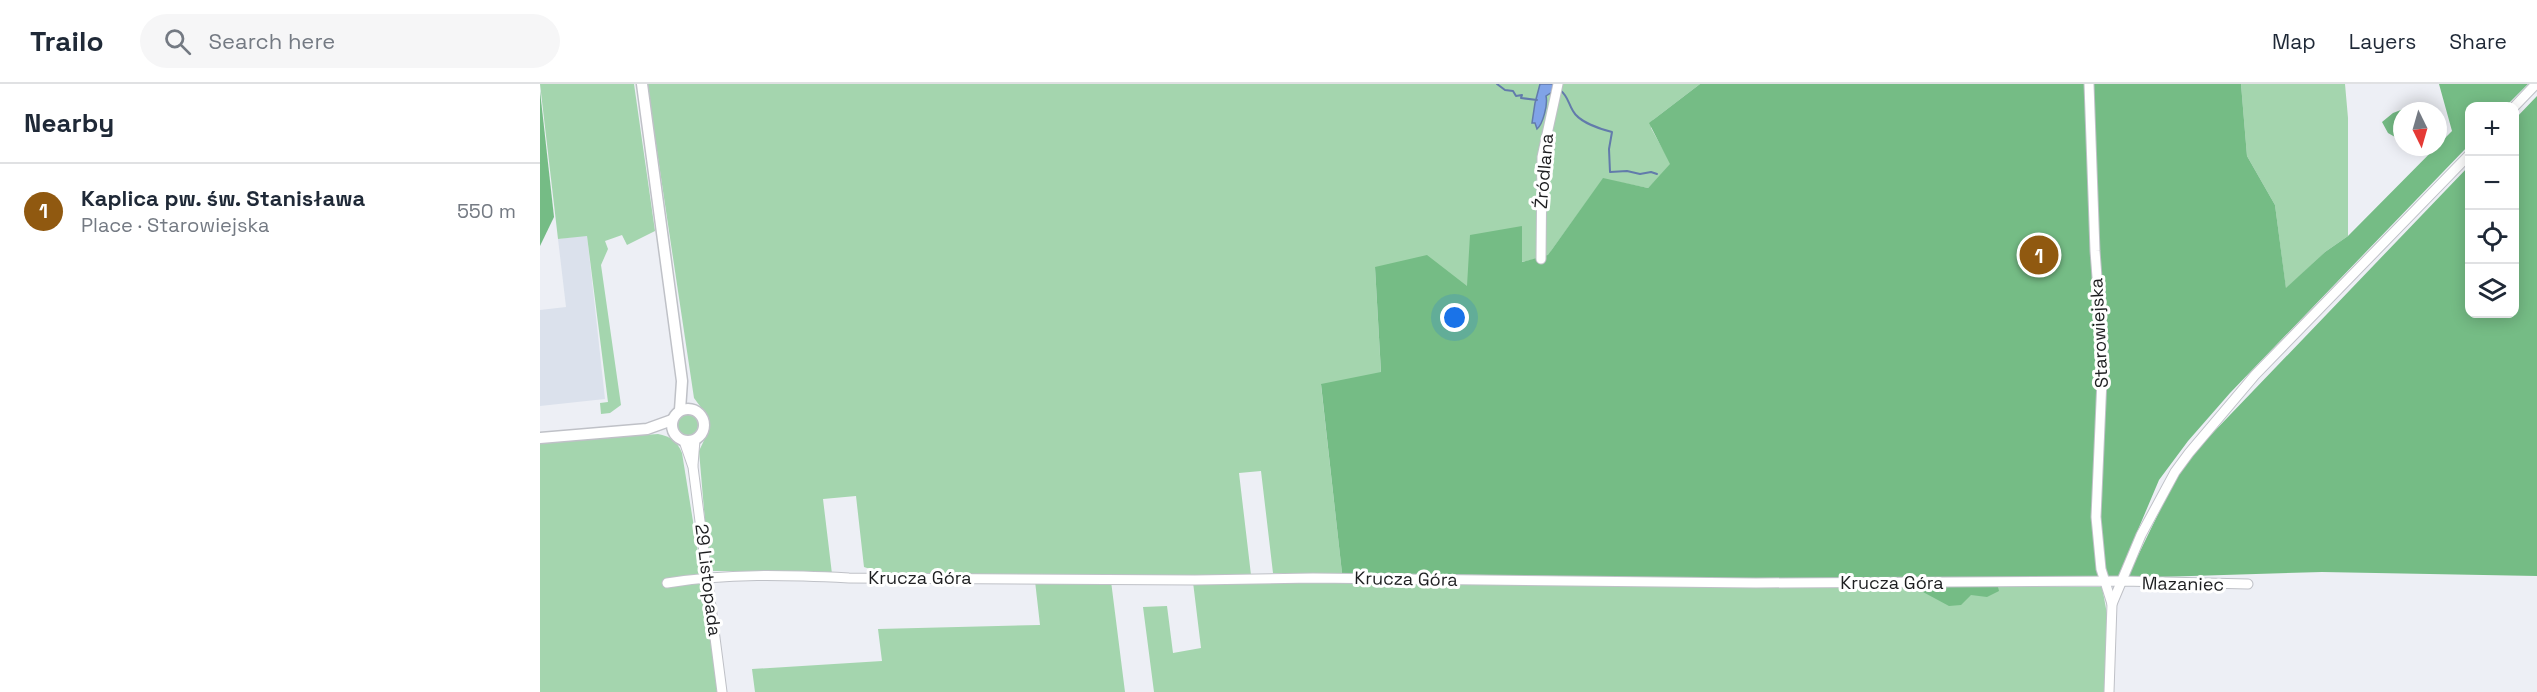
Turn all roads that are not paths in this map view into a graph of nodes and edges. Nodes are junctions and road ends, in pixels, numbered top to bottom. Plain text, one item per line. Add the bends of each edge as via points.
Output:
1 (642, 84) edge
2 (1558, 84) edge
3 (2089, 84) edge
4 (2536, 84) edge
5 (2519, 102) edge
6 (2467, 156) edge
7 (1541, 260) dead end
8 (686, 409) junction
9 (672, 420) junction
10 (647, 429) junction
11 (673, 432) junction
12 (540, 438) edge
13 (690, 440) junction
14 (707, 577) junction
15 (2104, 581) junction
16 (2123, 582) junction
17 (667, 583) dead end
18 (2248, 584) dead end
19 (2112, 604) junction
20 (722, 692) edge
21 (2109, 692) edge

1 - 8 main road
2 - 7 street, Źródlana via 1542,156
3 - 15 street, Starowiejska via 2103,356 2096,517
4 - 5 street
6 - 16 street via 2256,375 2189,453 2162,493
8 - 9 main road
8 - 13 main road via 700,414 704,423 702,433
9 - 10 main road
9 - 11 main road
10 - 11 main road
10 - 12 main road
11 - 13 main road
13 - 14 street, 29 Listopada
14 - 15 street, Krucza Góra
14 - 17 street, Krucza Góra
14 - 20 street, 29 Listopada
15 - 16 street, Krucza Góra
15 - 19 street, Starowiejska
16 - 18 street, Mazaniec
16 - 19 street, Mazaniec
19 - 21 street, Mazaniec

